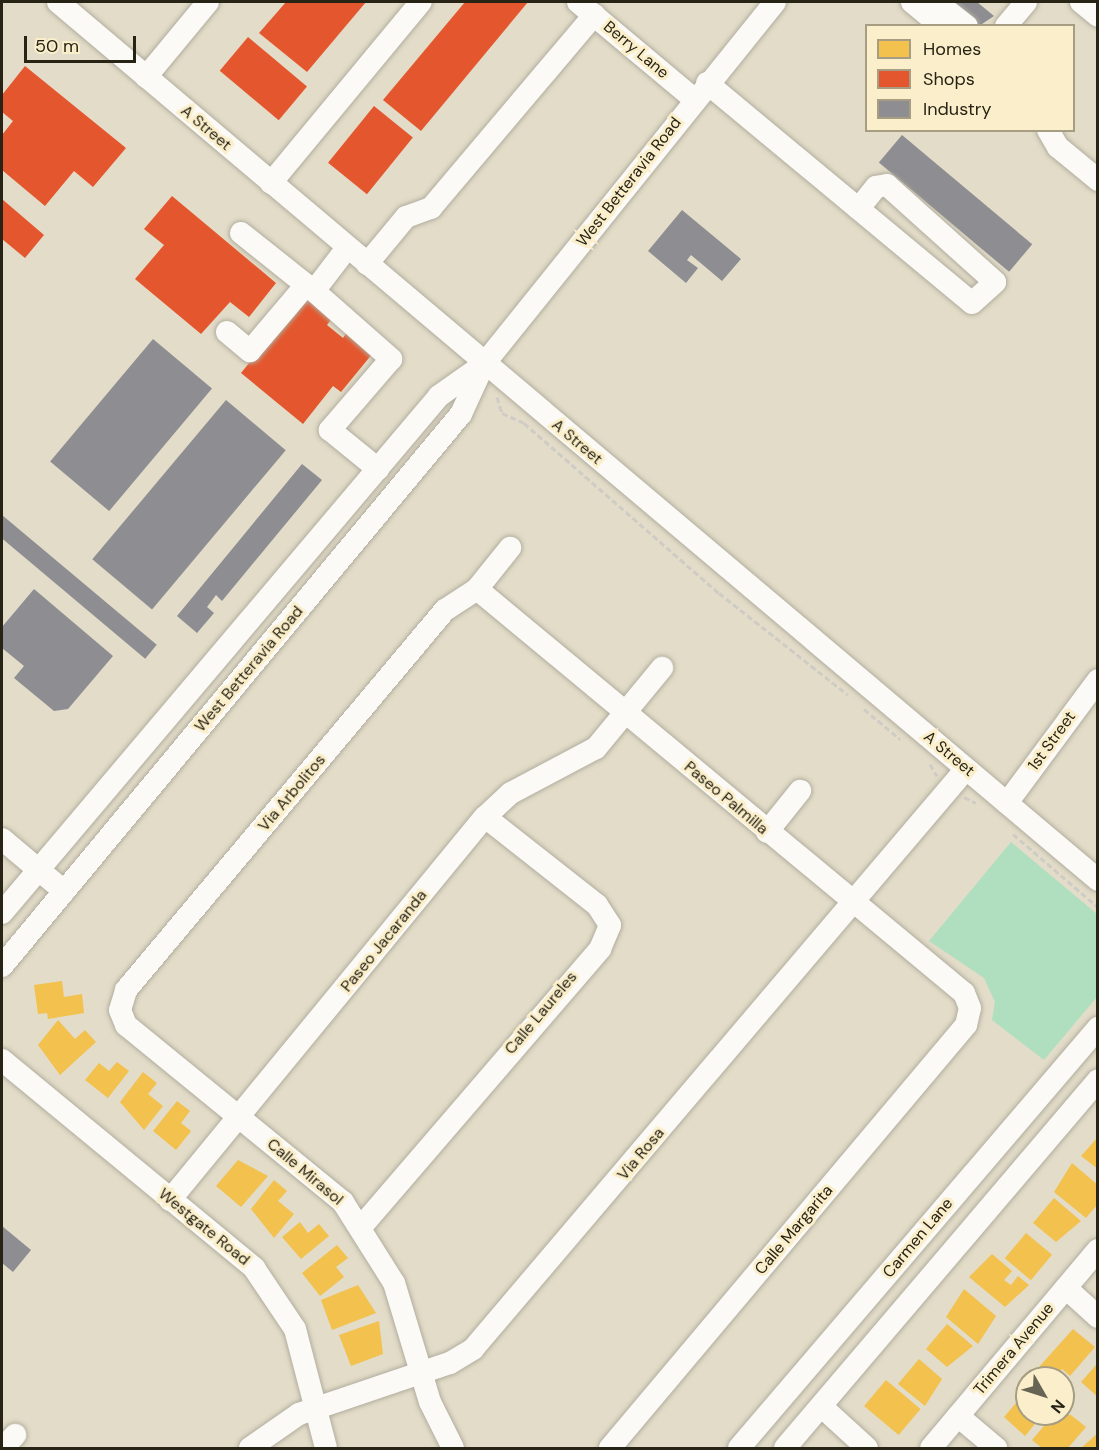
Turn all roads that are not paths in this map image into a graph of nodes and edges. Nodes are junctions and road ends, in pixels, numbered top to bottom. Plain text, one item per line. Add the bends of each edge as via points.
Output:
1 (58, 2) edge
2 (208, 2) edge
3 (421, 2) edge
4 (775, 2) edge
5 (912, 2) edge
6 (936, 2) edge
7 (1024, 2) edge
8 (1081, 2) edge
9 (586, 8) edge
10 (1098, 16) edge
11 (939, 24) edge
12 (964, 24) edge
13 (1008, 24) edge
14 (146, 77) junction
15 (701, 91) junction
16 (1049, 132) edge
17 (1098, 180) edge
18 (271, 183) junction
19 (858, 209) junction
20 (242, 233) dead end
21 (347, 248) junction
22 (366, 264) junction
23 (310, 288) junction
24 (227, 332) dead end
25 (484, 364) junction
26 (378, 469) junction
27 (510, 548) dead end
28 (477, 589) junction
29 (662, 668) dead end
30 (1098, 680) edge
31 (624, 714) junction
32 (966, 769) junction
33 (800, 791) dead end
34 (1007, 803) junction
35 (485, 817) junction
36 (767, 832) junction
37 (2, 839) edge
38 (38, 869) junction
39 (1098, 880) edge
40 (64, 891) junction
41 (853, 903) junction
42 (2, 913) edge
43 (2, 966) edge
44 (970, 1008) joint
45 (120, 1010) joint
46 (1098, 1028) edge
47 (2, 1060) edge
48 (1098, 1080) edge
49 (240, 1117) junction
50 (170, 1200) junction
51 (361, 1227) junction
52 (1098, 1250) edge
53 (1066, 1288) junction
54 (1098, 1317) edge
55 (423, 1373) junction
56 (821, 1406) junction
57 (315, 1407) junction
58 (958, 1416) junction
59 (250, 1449) edge
60 (326, 1449) edge
61 (453, 1449) edge
62 (610, 1449) edge
63 (739, 1449) edge
64 (785, 1449) edge
65 (867, 1449) edge
66 (931, 1449) edge
67 (996, 1449) edge

1 - 14 street, A Street
2 - 14 street
3 - 18 street
4 - 15 street, West Betteravia Road
5 - 11 street
6 - 12 street
7 - 13 street
8 - 10 street
9 - 15 street, Berry Lane
9 - 22 street via 431,208 406,217
14 - 18 street, A Street
15 - 19 street, Berry Lane
15 - 25 street, West Betteravia Road
16 - 17 street via 1058,147
18 - 21 street, A Street
19 - 19 street, Berry Lane via 972,303 995,282 887,185 876,187
20 - 23 street
21 - 22 street, A Street
21 - 23 street
22 - 25 street, A Street
23 - 24 street via 250,351
23 - 26 street via 391,359 330,430
25 - 26 street, West Betteravia Road via 439,396
25 - 32 street, A Street
25 - 40 street, West Betteravia Road via 461,414
26 - 38 street, West Betteravia Road
27 - 28 street, Via Arbolitos
28 - 31 street, Paseo Palmilla
28 - 45 street, Via Arbolitos via 445,610 126,990
29 - 31 street, Paseo Jacaranda
30 - 34 street, 1st Street
31 - 35 street, Paseo Jacaranda via 596,748 511,793
31 - 36 street, Paseo Palmilla
32 - 34 street, A Street
32 - 41 street, Via Rosa
33 - 36 street
34 - 39 street, A Street
35 - 49 street, Paseo Jacaranda
35 - 51 street, Calle Laureles via 597,905 610,926 600,949
36 - 41 street, Paseo Palmilla
37 - 38 street
38 - 40 street
38 - 42 street, West Betteravia Road
40 - 43 street, West Betteravia Road
41 - 44 street, Paseo Palmilla via 964,993
41 - 55 street, Via Rosa via 494,1328 473,1349
44 - 62 street, Calle Margarita via 966,1024
45 - 49 street, Calle Mirasol via 126,1025
46 - 63 street, Carmen Lane
47 - 50 street, Westgate Road
48 - 56 street
49 - 50 street, Paseo Jacaranda
49 - 51 street, Calle Mirasol via 343,1202
50 - 57 street, Westgate Road via 254,1268 280,1299 295,1329
51 - 55 street, Calle Mirasol via 394,1282
52 - 53 street, Trimera Avenue
53 - 54 street
53 - 58 street, Trimera Avenue
55 - 57 street, Via Rosa
55 - 61 street, Calle Mirasol via 430,1402
56 - 64 street
56 - 65 street
57 - 59 street, Via Rosa via 267,1433
57 - 60 street, Westgate Road
58 - 66 street, Trimera Avenue
58 - 67 street

